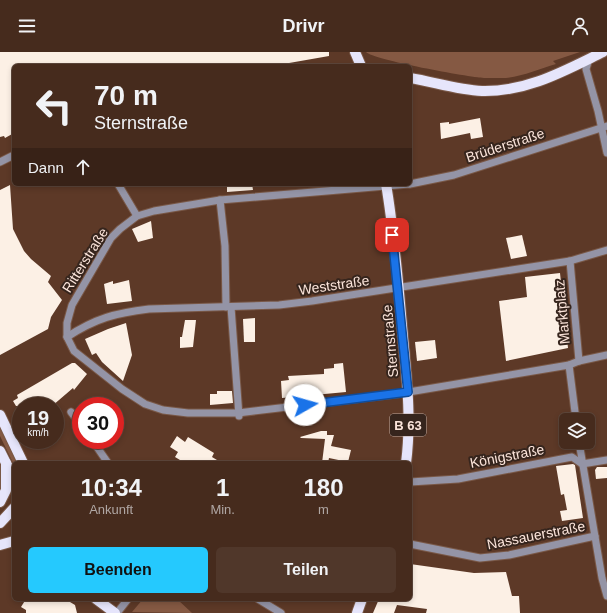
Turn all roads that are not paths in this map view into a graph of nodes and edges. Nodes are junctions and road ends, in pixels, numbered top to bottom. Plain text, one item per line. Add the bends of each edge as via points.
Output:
1 (355, 52) edge
2 (603, 52) edge
3 (589, 59) junction
4 (360, 64) edge
5 (412, 78) edge
6 (604, 127) edge
7 (607, 153) edge
8 (12, 156) edge
9 (0, 162) edge
10 (412, 184) edge
11 (119, 186) edge
12 (376, 186) edge
13 (387, 186) edge
14 (220, 200) junction
15 (137, 216) junction
16 (607, 250) edge
17 (570, 261) junction
18 (399, 288) junction
19 (229, 307) junction
20 (67, 337) junction
21 (607, 354) edge
22 (579, 361) junction
23 (569, 366) junction
24 (408, 392) junction
25 (575, 413) edge
26 (0, 415) edge
27 (238, 415) junction
28 (98, 449) edge
29 (580, 449) edge
30 (0, 451) edge
31 (607, 460) edge
32 (22, 461) edge
33 (107, 461) edge
34 (406, 461) edge
35 (6, 463) junction
36 (582, 464) junction
37 (12, 475) edge
38 (412, 482) edge
39 (0, 502) edge
40 (12, 510) edge
41 (0, 522) edge
42 (595, 536) junction
43 (12, 542) edge
44 (412, 544) edge
45 (0, 545) edge
46 (607, 596) edge
47 (99, 601) edge
48 (126, 601) edge
49 (261, 601) edge
50 (361, 601) edge
51 (116, 613) edge
52 (281, 613) edge
53 (357, 613) edge

1 - 4 main road
2 - 3 main road
3 - 5 main road via 530,85 496,91 457,88
3 - 6 street via 586,69
6 - 7 street
6 - 10 street, Brüderstraße via 454,175
8 - 9 street
11 - 15 street
12 - 14 street, Ritterstraße
13 - 18 main road, B 63
14 - 15 street, Ritterstraße
14 - 19 street
15 - 20 street, Ritterstraße via 111,238 94,266 70,310
16 - 17 street, Weststraße
17 - 18 street, Weststraße
17 - 22 street, Marktplatz
18 - 19 street, Weststraße via 279,306
18 - 24 main road, Sternstraße / B 63
19 - 20 street, Weststraße via 132,311 93,321
19 - 27 street
20 - 27 street, Marktplatz via 74,350 145,404 173,412
21 - 22 street, Marktplatz
22 - 23 street, Marktplatz
23 - 24 street, Marktplatz
23 - 25 street
24 - 27 street, Marktplatz
24 - 34 main road, Sternstraße / B 63
26 - 32 main road
28 - 33 street
29 - 36 street
30 - 35 main road
31 - 36 street, Königstraße
35 - 37 main road
35 - 39 main road via 6,490
36 - 38 street, Königstraße via 572,458 458,479
36 - 42 street
40 - 41 main road
42 - 44 street, Nassauerstraße via 509,555 480,558
42 - 46 street
43 - 45 main road
47 - 51 main road
48 - 51 street
49 - 52 street
50 - 53 main road

